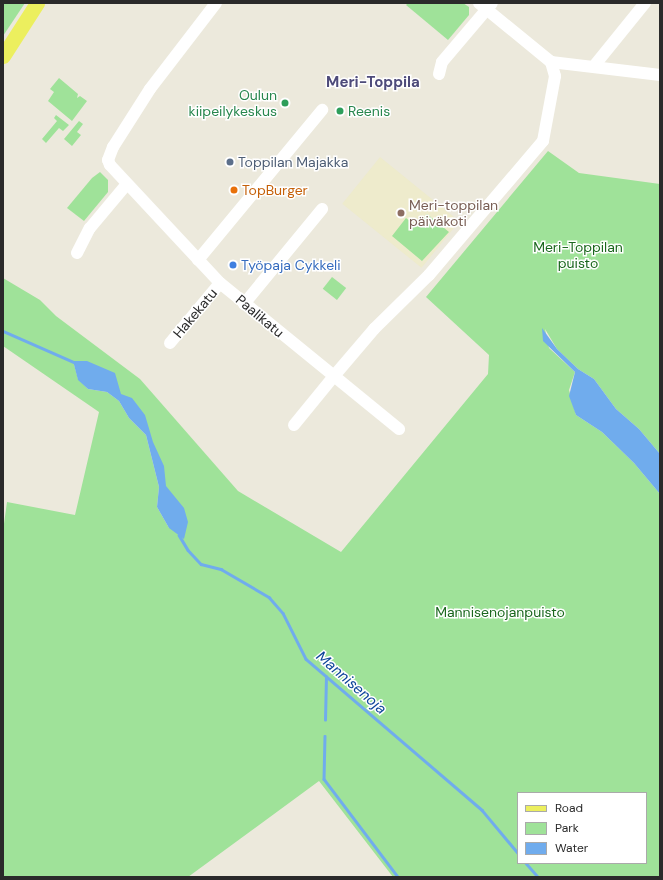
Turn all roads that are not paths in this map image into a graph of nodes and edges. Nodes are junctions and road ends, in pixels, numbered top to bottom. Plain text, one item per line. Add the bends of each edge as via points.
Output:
1 (37, 3) edge
2 (216, 3) edge
3 (645, 3) edge
4 (486, 5) edge
5 (3, 56) edge
6 (551, 62) junction
7 (594, 66) junction
8 (439, 74) dead end
9 (660, 75) edge
10 (322, 110) dead end
11 (126, 185) junction
12 (322, 209) dead end
13 (77, 253) dead end
14 (198, 260) junction
15 (220, 283) junction
16 (244, 304) junction
17 (170, 343) dead end
18 (334, 376) junction
19 (294, 425) dead end
20 (399, 429) dead end

1 - 5 main road
2 - 11 street, Paalikatu via 165,66 113,147 108,160
3 - 7 street
4 - 6 street
4 - 8 street via 442,62
6 - 7 street
6 - 18 street via 555,76 543,141 429,276 374,329
7 - 9 street
10 - 14 street
11 - 13 street via 90,228
11 - 14 street, Paalikatu
12 - 16 street
14 - 15 street, Paalikatu
15 - 16 street, Paalikatu
15 - 17 street, Hakekatu
16 - 18 street, Paalikatu
18 - 19 street
18 - 20 street, Paalikatu

